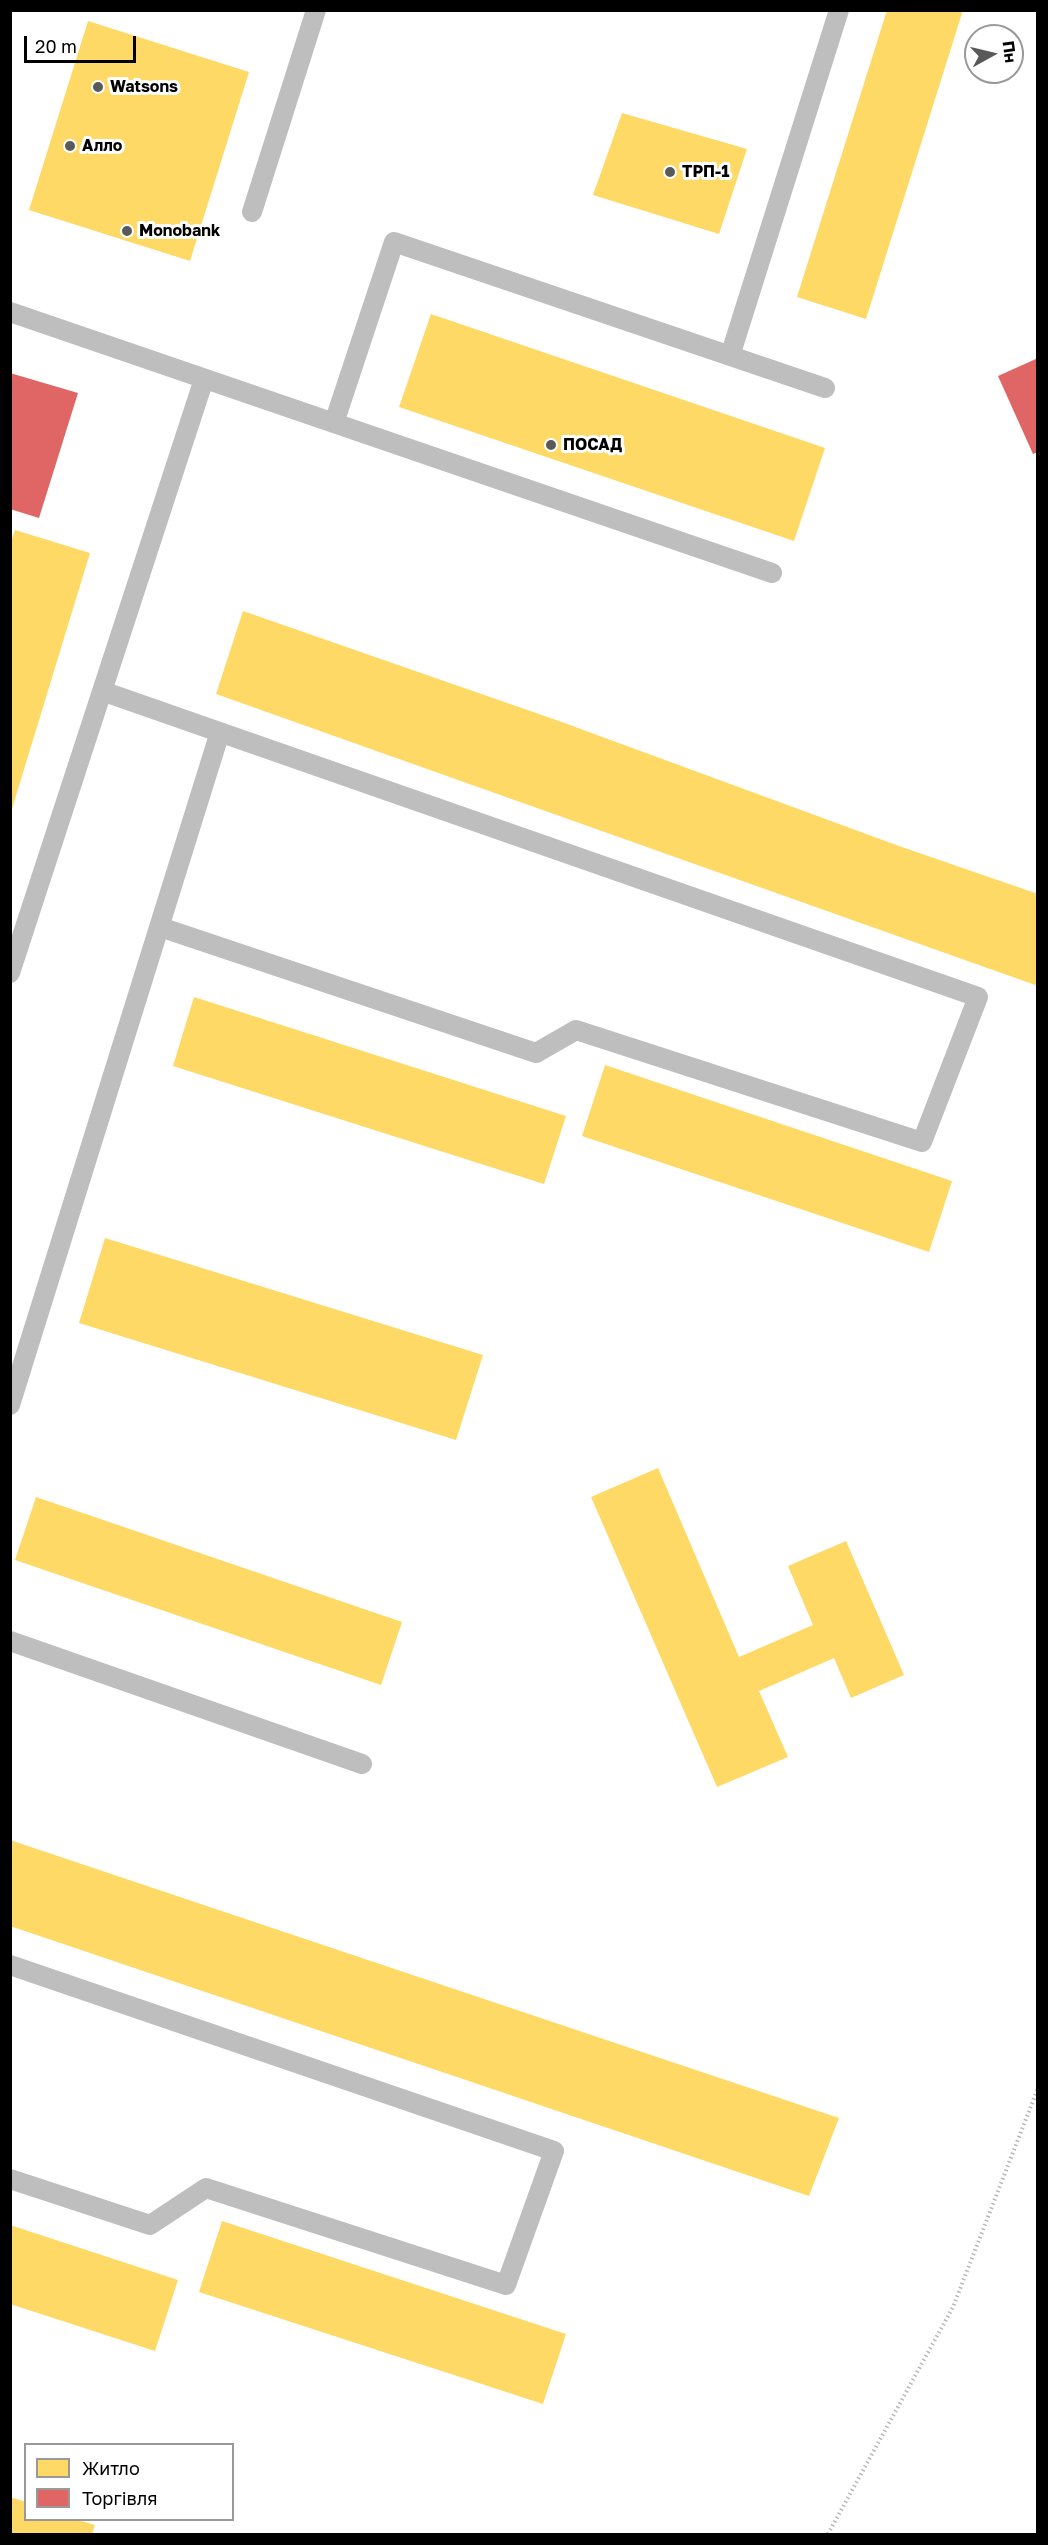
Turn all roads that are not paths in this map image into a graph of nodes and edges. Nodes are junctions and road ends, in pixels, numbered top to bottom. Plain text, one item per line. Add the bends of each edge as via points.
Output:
1 (316, 10) edge
2 (839, 10) edge
3 (252, 212) dead end
4 (10, 312) edge
5 (730, 356) junction
6 (204, 379) junction
7 (825, 388) dead end
8 (334, 423) junction
9 (772, 573) dead end
10 (102, 691) junction
11 (220, 732) junction
12 (159, 927) junction
13 (10, 973) edge
14 (10, 1405) edge
15 (10, 1641) edge
16 (362, 1764) dead end
17 (10, 1965) edge
18 (10, 2179) edge

1 - 3 lane
2 - 5 lane
4 - 6 lane
5 - 7 lane
5 - 8 lane via 394,242
6 - 8 lane
6 - 10 lane
8 - 9 lane
10 - 11 lane
10 - 13 lane
11 - 12 lane
11 - 12 lane via 978,997 922,1142 576,1029 536,1053
12 - 14 lane
15 - 16 lane
17 - 18 lane via 554,2151 506,2285 206,2188 150,2225

